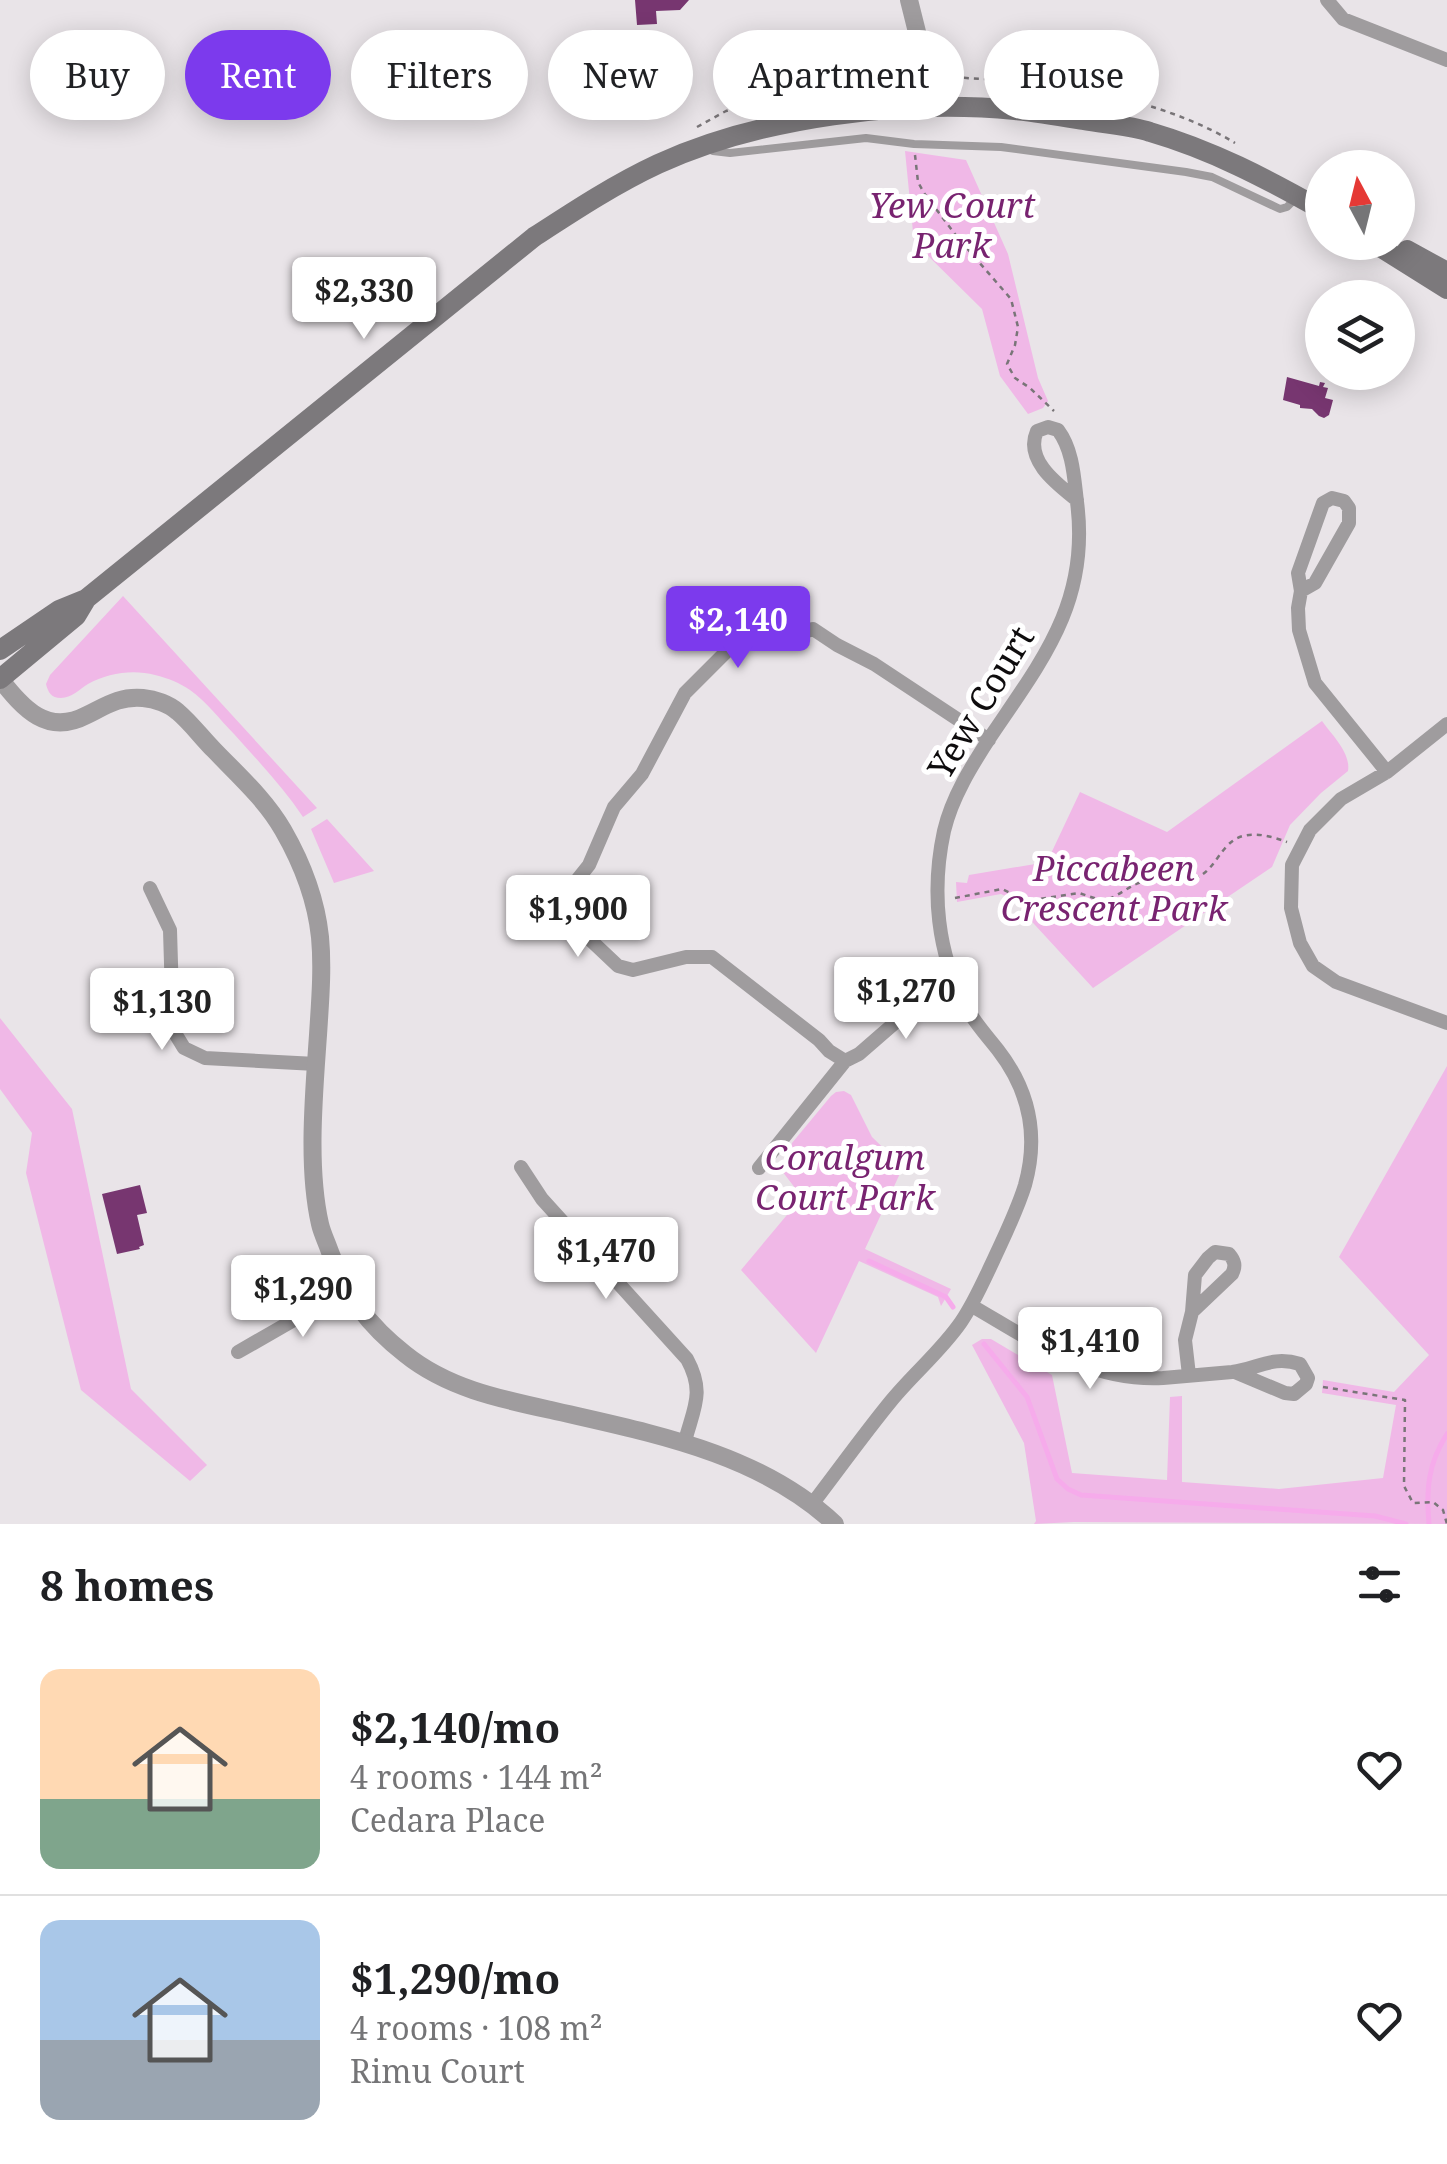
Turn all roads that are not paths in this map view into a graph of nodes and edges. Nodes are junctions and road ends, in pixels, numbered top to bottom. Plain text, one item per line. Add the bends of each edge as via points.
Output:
1 (908, 0) edge
2 (1327, 0) edge
3 (916, 30) edge
4 (1447, 60) edge
5 (964, 108) edge
6 (814, 120) edge
7 (777, 126) junction
8 (785, 147) junction
9 (696, 148) junction
10 (1298, 196) junction
11 (1305, 200) edge
12 (1415, 255) edge
13 (1401, 260) edge
14 (1447, 272) edge
15 (1447, 289) edge
16 (1077, 500) junction
17 (1301, 592) junction
18 (86, 599) junction
19 (0, 650) edge
20 (0, 679) edge
21 (1447, 724) edge
22 (989, 740) junction
23 (1387, 772) junction
24 (150, 888) dead end
25 (958, 991) junction
26 (1447, 1023) edge
27 (844, 1060) junction
28 (316, 1064) junction
29 (521, 1166) dead end
30 (759, 1168) dead end
31 (346, 1290) junction
32 (972, 1306) junction
33 (1192, 1312) dead end
34 (238, 1352) dead end
35 (1235, 1372) junction
36 (1188, 1375) junction
37 (685, 1442) junction
38 (813, 1503) junction
39 (835, 1524) edge

1 - 3 street
2 - 4 street via 1343,20
5 - 10 main road via 1145,130 1243,166
6 - 7 main road
7 - 8 lane
7 - 9 main road
8 - 9 lane
8 - 10 lane via 866,138 1001,148 1212,177 1280,208
9 - 18 main road via 534,237
10 - 11 main road
12 - 14 main road
13 - 15 main road
16 - 16 street, Yew Court via 1041,466 1033,443 1041,429 1062,434
16 - 22 street, Yew Court via 1079,551 1064,616
17 - 17 street via 1298,572 1323,503 1344,501 1349,523 1315,583
17 - 23 street via 1298,630 1315,683
18 - 19 main road
18 - 20 main road via 76,616
20 - 28 street via 50,723 72,722 112,701 155,700 176,710 259,798 280,825 312,894 320,937
21 - 23 street
22 - 25 street, Yew Court via 950,813 938,869 942,942
22 - 27 street via 813,630 744,640 685,693 573,884 572,914 618,966 633,970 712,957
23 - 26 street via 1341,799 1310,830 1292,865 1291,908 1313,966 1336,982
24 - 28 street via 170,930 172,1030 184,1048 204,1058
25 - 27 street via 897,1021
25 - 32 street, Yew Court via 1024,1093 1032,1141 1024,1188
27 - 30 street
28 - 31 street via 320,1225
29 - 37 street via 542,1199 687,1358 698,1391
31 - 34 street
31 - 37 street via 406,1355 446,1381
32 - 36 street via 1091,1370 1146,1378
32 - 38 street, Yew Court
33 - 36 street via 1185,1340
35 - 35 street via 1288,1360 1300,1364 1308,1378 1294,1394
35 - 36 street
37 - 38 street
38 - 39 street

